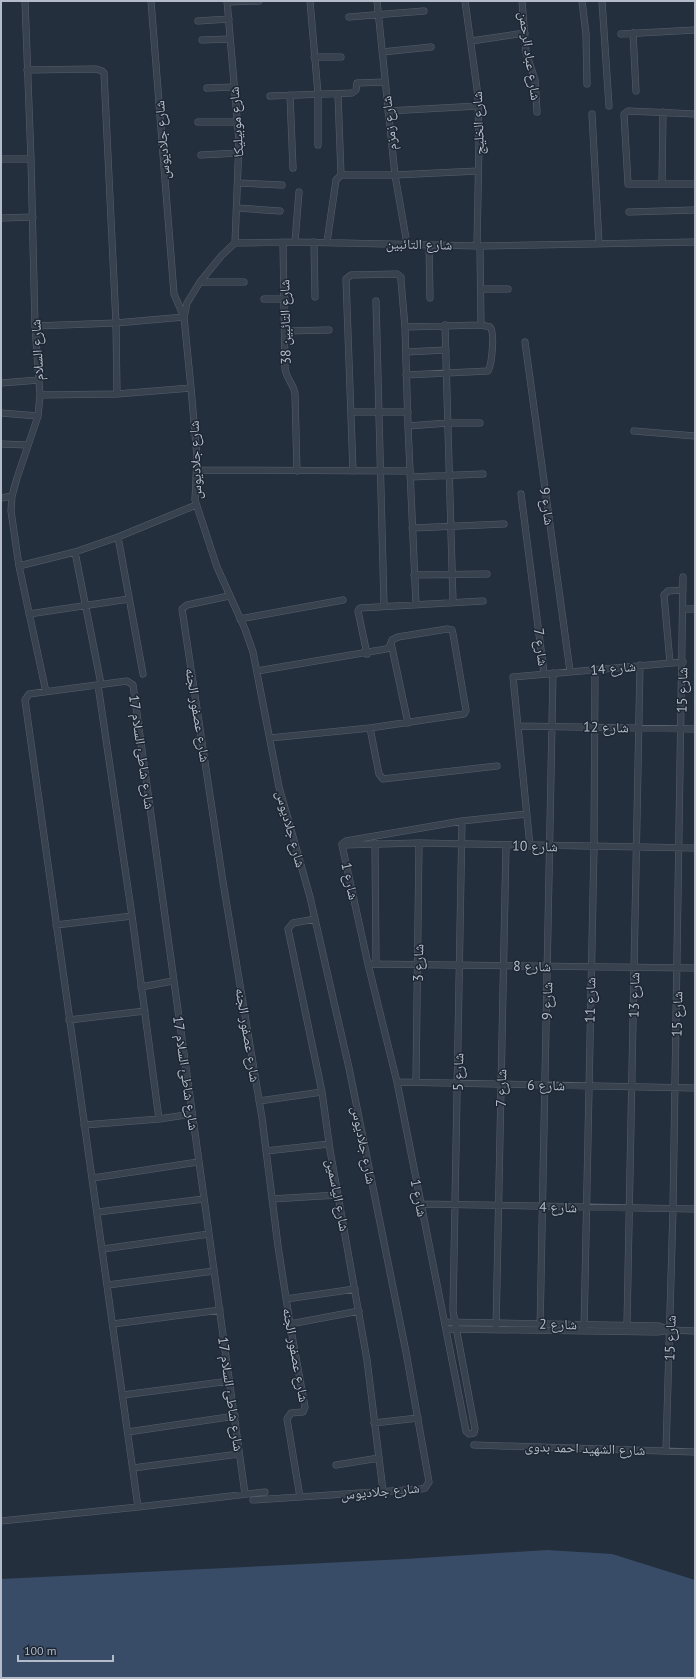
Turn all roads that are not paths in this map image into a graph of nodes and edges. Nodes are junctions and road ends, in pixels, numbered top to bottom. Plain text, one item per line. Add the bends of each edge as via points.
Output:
1 (25, 1) edge
2 (151, 1) edge
3 (227, 1) edge
4 (259, 1) edge
5 (310, 1) edge
6 (376, 1) edge
7 (465, 1) edge
8 (522, 1) edge
9 (582, 1) edge
10 (602, 1) edge
11 (424, 11) dead end
12 (378, 15) junction
13 (349, 17) dead end
14 (229, 19) junction
15 (198, 21) dead end
16 (695, 30) edge
17 (525, 33) junction
18 (621, 34) dead end
19 (633, 34) junction
20 (230, 39) junction
21 (202, 40) dead end
22 (471, 41) junction
23 (431, 47) dead end
24 (382, 52) junction
25 (314, 57) junction
26 (341, 57) dead end
27 (27, 70) junction
28 (385, 82) junction
29 (587, 84) dead end
30 (234, 87) junction
31 (207, 88) dead end
32 (636, 91) dead end
33 (318, 94) junction
34 (338, 94) junction
35 (290, 95) junction
36 (270, 96) dead end
37 (478, 106) junction
38 (609, 106) dead end
39 (388, 111) junction
40 (537, 112) dead end
41 (663, 112) junction
42 (592, 114) dead end
43 (695, 114) edge
44 (198, 122) dead end
45 (237, 122) junction
46 (318, 145) dead end
47 (239, 153) junction
48 (201, 155) dead end
49 (1, 159) edge
50 (32, 159) junction
51 (294, 168) dead end
52 (478, 171) junction
53 (341, 175) junction
54 (395, 175) junction
55 (238, 183) junction
56 (662, 184) junction
57 (695, 184) edge
58 (282, 185) dead end
59 (299, 192) dead end
60 (237, 208) junction
61 (695, 210) edge
62 (280, 211) dead end
63 (629, 212) dead end
64 (33, 217) junction
65 (1, 218) edge
66 (283, 242) junction
67 (295, 242) junction
68 (314, 242) junction
69 (328, 242) junction
70 (695, 242) edge
71 (235, 243) junction
72 (407, 244) junction
73 (429, 244) junction
74 (599, 244) junction
75 (478, 246) junction
76 (200, 282) junction
77 (244, 282) dead end
78 (481, 289) junction
79 (508, 290) dead end
80 (315, 297) dead end
81 (430, 298) dead end
82 (264, 299) dead end
83 (285, 299) junction
84 (376, 301) dead end
85 (184, 317) junction
86 (116, 323) junction
87 (445, 325) junction
88 (481, 325) junction
89 (35, 326) junction
90 (405, 326) junction
91 (329, 330) dead end
92 (286, 331) junction
93 (525, 342) dead end
94 (446, 350) junction
95 (406, 352) junction
96 (446, 374) junction
97 (406, 375) junction
98 (39, 380) junction
99 (1, 383) edge
100 (191, 388) junction
101 (117, 394) junction
102 (40, 395) junction
103 (352, 412) junction
104 (379, 412) junction
105 (408, 412) junction
106 (1, 413) edge
107 (38, 416) junction
108 (448, 423) junction
109 (480, 423) dead end
110 (408, 426) junction
111 (634, 431) dead end
112 (695, 436) edge
113 (1, 444) edge
114 (28, 445) junction
115 (197, 470) junction
116 (297, 471) junction
117 (353, 471) junction
118 (381, 471) junction
119 (410, 474) junction
120 (483, 474) dead end
121 (450, 475) junction
122 (521, 494) dead end
123 (12, 496) junction
124 (1, 498) edge
125 (196, 505) junction
126 (504, 524) dead end
127 (452, 526) junction
128 (412, 528) junction
129 (118, 537) junction
130 (74, 552) junction
131 (19, 566) junction
132 (453, 574) junction
133 (487, 574) dead end
134 (414, 575) junction
135 (683, 577) dead end
136 (683, 590) junction
137 (229, 596) junction
138 (129, 598) junction
139 (343, 600) dead end
140 (483, 601) dead end
141 (453, 602) junction
142 (416, 604) junction
143 (85, 606) junction
144 (384, 606) junction
145 (683, 609) junction
146 (695, 609) edge
147 (29, 614) junction
148 (240, 619) junction
149 (391, 643) junction
150 (367, 654) junction
151 (683, 662) junction
152 (670, 663) junction
153 (640, 665) junction
154 (595, 669) junction
155 (257, 671) junction
156 (570, 671) junction
157 (553, 672) junction
158 (544, 673) junction
159 (143, 674) dead end
160 (99, 684) junction
161 (46, 692) junction
162 (408, 723) junction
163 (518, 726) junction
164 (552, 726) junction
165 (596, 727) junction
166 (370, 728) junction
167 (638, 728) junction
168 (682, 728) junction
169 (695, 729) edge
170 (270, 738) junction
171 (497, 766) dead end
172 (527, 814) junction
173 (462, 821) junction
174 (375, 843) junction
175 (419, 843) junction
176 (462, 844) junction
177 (342, 845) junction
178 (506, 846) junction
179 (530, 846) junction
180 (550, 846) junction
181 (594, 847) junction
182 (636, 847) junction
183 (680, 848) junction
184 (695, 848) edge
185 (132, 916) junction
186 (315, 919) junction
187 (56, 925) junction
188 (368, 964) junction
189 (376, 964) junction
190 (418, 964) junction
191 (460, 965) junction
192 (504, 966) junction
193 (547, 966) junction
194 (591, 967) junction
195 (634, 967) junction
196 (678, 968) junction
197 (695, 968) edge
198 (173, 981) junction
199 (141, 987) junction
200 (145, 1011) junction
201 (69, 1020) junction
202 (397, 1082) junction
203 (416, 1082) junction
204 (458, 1084) junction
205 (501, 1084) junction
206 (545, 1085) junction
207 (588, 1086) junction
208 (632, 1087) junction
209 (675, 1088) junction
210 (695, 1088) edge
211 (322, 1092) junction
212 (259, 1102) junction
213 (192, 1114) junction
214 (159, 1119) junction
215 (84, 1125) junction
216 (329, 1144) junction
217 (266, 1151) junction
218 (198, 1162) junction
219 (93, 1178) junction
220 (338, 1195) junction
221 (204, 1199) junction
222 (272, 1200) junction
223 (421, 1204) junction
224 (454, 1204) junction
225 (498, 1206) junction
226 (542, 1206) junction
227 (586, 1207) junction
228 (630, 1208) junction
229 (673, 1209) junction
230 (695, 1209) edge
231 (98, 1212) junction
232 (209, 1234) junction
233 (103, 1249) junction
234 (214, 1271) junction
235 (108, 1285) junction
236 (355, 1289) junction
237 (286, 1299) junction
238 (220, 1310) junction
239 (359, 1311) junction
240 (445, 1322) junction
241 (454, 1322) junction
242 (113, 1324) junction
243 (290, 1324) junction
244 (540, 1324) junction
245 (584, 1324) junction
246 (627, 1325) junction
247 (496, 1326) junction
248 (447, 1329) junction
249 (456, 1329) junction
250 (540, 1330) junction
251 (671, 1330) junction
252 (584, 1331) junction
253 (695, 1331) edge
254 (230, 1381) junction
255 (123, 1395) junction
256 (235, 1416) junction
257 (418, 1418) junction
258 (374, 1423) junction
259 (128, 1432) junction
260 (474, 1445) dead end
261 (666, 1451) junction
262 (695, 1452) edge
263 (239, 1454) junction
264 (379, 1458) junction
265 (336, 1465) dead end
266 (133, 1468) junction
267 (265, 1492) dead end
268 (383, 1492) junction
269 (245, 1494) junction
270 (300, 1497) junction
271 (253, 1500) dead end
272 (138, 1507) junction
273 (1, 1521) edge

1 - 27 street, شارع السلام
2 - 85 street, شارع جلاديوس via 174,294
3 - 4 street
3 - 14 street, شارع موبيليكا
5 - 25 street
6 - 12 street, شارع زمزم
7 - 22 street, شارع الخليج
8 - 17 street, شارع عباد الرحمن
9 - 29 street
10 - 38 street
11 - 12 street
12 - 13 street
12 - 24 street, شارع زمزم
14 - 15 street
14 - 20 street, شارع موبيليكا
16 - 19 street
17 - 22 street
17 - 40 street, شارع عباد الرحمن via 526,52 535,80
18 - 19 street
19 - 32 street
20 - 21 street
20 - 30 street, شارع موبيليكا
22 - 37 street, شارع الخليج
23 - 24 street
24 - 28 street, شارع زمزم
25 - 26 street
25 - 33 street
27 - 50 street, شارع السلام
27 - 86 street via 96,69 104,73
28 - 34 street via 357,83 356,90 352,93
28 - 39 street, شارع زمزم
30 - 31 street
30 - 45 street, شارع موبيليكا
33 - 34 street
33 - 35 street
33 - 46 street
34 - 53 street
35 - 36 street
35 - 51 street
37 - 39 street
37 - 52 street, شارع الخليج
39 - 54 street, شارع زمزم
41 - 43 street
41 - 56 street
41 - 56 street via 628,111 624,114 627,184
42 - 74 street
44 - 45 street
45 - 47 street, شارع موبيليكا
47 - 48 street
47 - 55 street, شارع موبيليكا
49 - 50 street
50 - 64 street, شارع السلام
52 - 54 street
52 - 75 street, شارع الخليج
53 - 54 street
53 - 69 street via 336,180
54 - 72 street, شارع زمزم
55 - 58 street
55 - 60 street, شارع موبيليكا
56 - 57 street
59 - 67 street
60 - 62 street
60 - 71 street, شارع موبيليكا
61 - 63 street
64 - 65 street
64 - 89 street, شارع السلام
66 - 67 street, شارع التائبين
66 - 71 street, شارع التائبين
66 - 83 street, شارع التائبين 38
67 - 68 street, شارع التائبين
68 - 69 street, شارع التائبين
68 - 80 street
69 - 72 street, شارع التائبين
70 - 74 street, شارع التائبين
71 - 76 street
72 - 73 street, شارع التائبين
73 - 75 street, شارع التائبين
73 - 81 street
74 - 75 street, شارع التائبين
75 - 78 street, شارع الخليج
76 - 77 street
76 - 85 street via 188,303
78 - 79 street
78 - 88 street, شارع الخليج
82 - 83 street
83 - 92 street, شارع التائبين 38
84 - 104 street
85 - 86 street
85 - 100 street, شارع جلاديوس
86 - 89 street
86 - 101 street
87 - 88 street
87 - 90 street
87 - 94 street
88 - 96 street via 492,329 489,369 484,372
89 - 98 street, شارع السلام
90 - 95 street
90 - 103 street via 399,275 393,273 348,277 346,283
91 - 92 street
92 - 116 street, شارع التائبين 38 via 286,374 295,394
93 - 156 street, شارع 9
94 - 95 street
94 - 96 street
95 - 97 street
96 - 97 street
96 - 108 street
97 - 105 street
98 - 99 street
98 - 102 street, شارع السلام
100 - 101 street
100 - 115 street, شارع جلاديوس
101 - 102 street
102 - 107 street, شارع السلام
103 - 104 street
103 - 117 street
104 - 105 street
104 - 118 street
105 - 110 street
106 - 107 street
107 - 114 street, شارع السلام
108 - 109 street
108 - 110 street
108 - 121 street
110 - 119 street
111 - 112 street
113 - 114 street
114 - 123 street, شارع السلام
115 - 116 street
115 - 125 street, شارع جلاديوس
116 - 117 street
117 - 118 street
118 - 119 street
118 - 144 street
119 - 121 street
119 - 128 street
120 - 121 street
121 - 127 street
122 - 158 street, شارع 7
123 - 124 street
123 - 131 street, شارع السلام via 12,519
125 - 129 street
125 - 137 street, شارع جلاديوس
126 - 127 street
127 - 128 street
127 - 132 street
128 - 134 street
129 - 130 street
129 - 138 street
130 - 131 street
130 - 143 street
131 - 147 street, شارع السلام
132 - 133 street
132 - 134 street
132 - 141 street
134 - 142 street
135 - 136 street, شارع 15
136 - 145 street, شارع 15
136 - 152 street via 668,590 664,596
137 - 148 street, شارع جلاديوس
137 - 212 street, شارع عصفور الجنه via 188,605 182,609
138 - 143 street
138 - 159 street
139 - 148 street
140 - 141 street
141 - 142 street
142 - 144 street
143 - 147 street
143 - 160 street
144 - 150 street via 364,606 358,611
145 - 146 street
145 - 151 street, شارع 15
147 - 161 street, شارع السلام
148 - 155 street, شارع جلاديوس via 253,652
149 - 150 street via 389,648
149 - 162 street
149 - 162 street via 394,638 447,629 452,630 453,634 466,713
150 - 155 street
151 - 152 street, شارع 14
151 - 168 street, شارع 15
152 - 153 street, شارع 14
153 - 154 street, شارع 14
153 - 167 street, شارع 13
154 - 156 street, شارع 14
154 - 165 street, شارع 11
155 - 170 street, شارع جلاديوس
156 - 157 street, شارع 14
157 - 158 street, شارع 14
157 - 164 street, شارع 9
158 - 163 street, شارع 7 via 513,677
160 - 161 street, شارع شاطئ السلام 17
160 - 185 street
160 - 198 street, شارع شاطئ السلام 17 via 127,681 133,685
161 - 187 street, شارع شاطئ السلام 17 via 29,694 25,700
162 - 166 street
163 - 164 street, شارع 12
163 - 172 street, شارع 7
164 - 165 street, شارع 12
164 - 180 street, شارع 9
165 - 167 street, شارع 12
165 - 181 street, شارع 11
166 - 170 street
166 - 171 street via 379,774 383,779
167 - 168 street, شارع 12
167 - 182 street, شارع 13
168 - 169 street, شارع 12
168 - 183 street, شارع 15
170 - 186 street, شارع جلاديوس via 279,787
172 - 173 street
172 - 179 street, شارع 7
173 - 176 street, شارع 5
173 - 177 street via 346,841
174 - 175 street, شارع 10
174 - 177 street, شارع 10
174 - 189 street
175 - 176 street, شارع 10
175 - 190 street, شارع 3
176 - 178 street, شارع 10
176 - 191 street, شارع 5
177 - 188 street, شارع 1
178 - 179 street, شارع 10
178 - 192 street, شارع 7
179 - 180 street, شارع 10
180 - 181 street, شارع 10
180 - 193 street, شارع 9
181 - 182 street, شارع 10
181 - 194 street, شارع 11
182 - 183 street, شارع 10
182 - 195 street, شارع 13
183 - 184 street, شارع 10
183 - 196 street, شارع 15
185 - 187 street
185 - 199 street
186 - 211 street, شارع الياسمين via 293,923 288,928
186 - 257 street, شارع جلاديوس via 349,1068
187 - 201 street, شارع شاطئ السلام 17
188 - 189 street, شارع 8
188 - 202 street, شارع 1
189 - 190 street, شارع 8
190 - 191 street, شارع 8
190 - 203 street, شارع 3
191 - 192 street, شارع 8
191 - 204 street, شارع 5
192 - 193 street, شارع 8
192 - 205 street, شارع 7
193 - 194 street, شارع 8
193 - 206 street, شارع 9
194 - 195 street, شارع 8
194 - 207 street, شارع 11
195 - 196 street, شارع 8
195 - 208 street, شارع 13
196 - 197 street, شارع 8
196 - 209 street, شارع 15
198 - 199 street
198 - 213 street, شارع شاطئ السلام 17
199 - 200 street
200 - 201 street
200 - 214 street
201 - 215 street, شارع شاطئ السلام 17
202 - 203 street, شارع 6
202 - 223 street, شارع 1
203 - 204 street, شارع 6
204 - 205 street, شارع 6
204 - 224 street, شارع 5
205 - 206 street, شارع 6
205 - 225 street, شارع 7
206 - 207 street, شارع 6
206 - 226 street, شارع 9
207 - 208 street, شارع 6
207 - 227 street, شارع 11
208 - 209 street, شارع 6
208 - 228 street, شارع 13
209 - 210 street, شارع 6
209 - 229 street, شارع 15
211 - 212 street
211 - 216 street, شارع الياسمين
212 - 217 street, شارع عصفور الجنه
213 - 214 street
213 - 218 street, شارع شاطئ السلام 17
214 - 215 street
215 - 219 street, شارع شاطئ السلام 17
216 - 217 street
216 - 220 street, شارع الياسمين
217 - 222 street, شارع عصفور الجنه
218 - 219 street
218 - 221 street, شارع شاطئ السلام 17
219 - 231 street, شارع شاطئ السلام 17
220 - 222 street
220 - 236 street, شارع الياسمين
221 - 231 street
221 - 232 street, شارع شاطئ السلام 17
222 - 237 street, شارع عصفور الجنه
223 - 224 street, شارع 4
223 - 240 street, شارع 1
224 - 225 street, شارع 4
224 - 241 street, شارع 5
225 - 226 street, شارع 4
225 - 247 street, شارع 7
226 - 227 street, شارع 4
226 - 244 street, شارع 9
227 - 228 street, شارع 4
227 - 245 street, شارع 11
228 - 229 street, شارع 4
228 - 246 street, شارع 13
229 - 230 street, شارع 4
229 - 251 street, شارع 15
231 - 233 street, شارع شاطئ السلام 17
232 - 233 street
232 - 234 street, شارع شاطئ السلام 17
233 - 235 street, شارع شاطئ السلام 17
234 - 235 street
234 - 238 street, شارع شاطئ السلام 17
235 - 242 street, شارع شاطئ السلام 17
236 - 237 street
236 - 239 street, شارع الياسمين
237 - 243 street, شارع عصفور الجنه
238 - 242 street
238 - 254 street, شارع شاطئ السلام 17
239 - 243 street
239 - 258 street, شارع الياسمين
240 - 241 street, شارع 2
240 - 248 street, شارع 1
241 - 247 street, شارع 2
241 - 249 street, شارع 1
242 - 255 street, شارع شاطئ السلام 17
243 - 270 street, شارع عصفور الجنه via 305,1407 303,1412 291,1413 287,1419
244 - 245 street, شارع 2
244 - 247 street, شارع 2
244 - 250 street, شارع 9
245 - 246 street, شارع 2
245 - 252 street, شارع 11
246 - 251 street, شارع 2 via 663,1327
247 - 249 street, شارع 2
247 - 250 street, شارع 2
248 - 249 street, شارع 2
248 - 249 street, شارع 1 via 466,1430 472,1434 475,1429
250 - 252 street, شارع 2
251 - 252 street, شارع 2
251 - 253 street, شارع 2
251 - 261 street, شارع 15
254 - 255 street
254 - 256 street, شارع شاطئ السلام 17
255 - 259 street, شارع شاطئ السلام 17
256 - 259 street
256 - 263 street, شارع شاطئ السلام 17
257 - 258 street
257 - 268 street, شارع جلاديوس via 428,1484 421,1489
258 - 264 street, شارع الياسمين
259 - 266 street, شارع شاطئ السلام 17
260 - 261 street, شارع الشهيد احمد بدوى
261 - 262 street, شارع الشهيد احمد بدوى
263 - 266 street
263 - 269 street, شارع شاطئ السلام 17
264 - 265 street
264 - 268 street, شارع الياسمين
266 - 272 street, شارع شاطئ السلام 17
267 - 269 street
268 - 270 street, شارع جلاديوس
269 - 272 street
270 - 271 street, شارع جلاديوس
272 - 273 street

